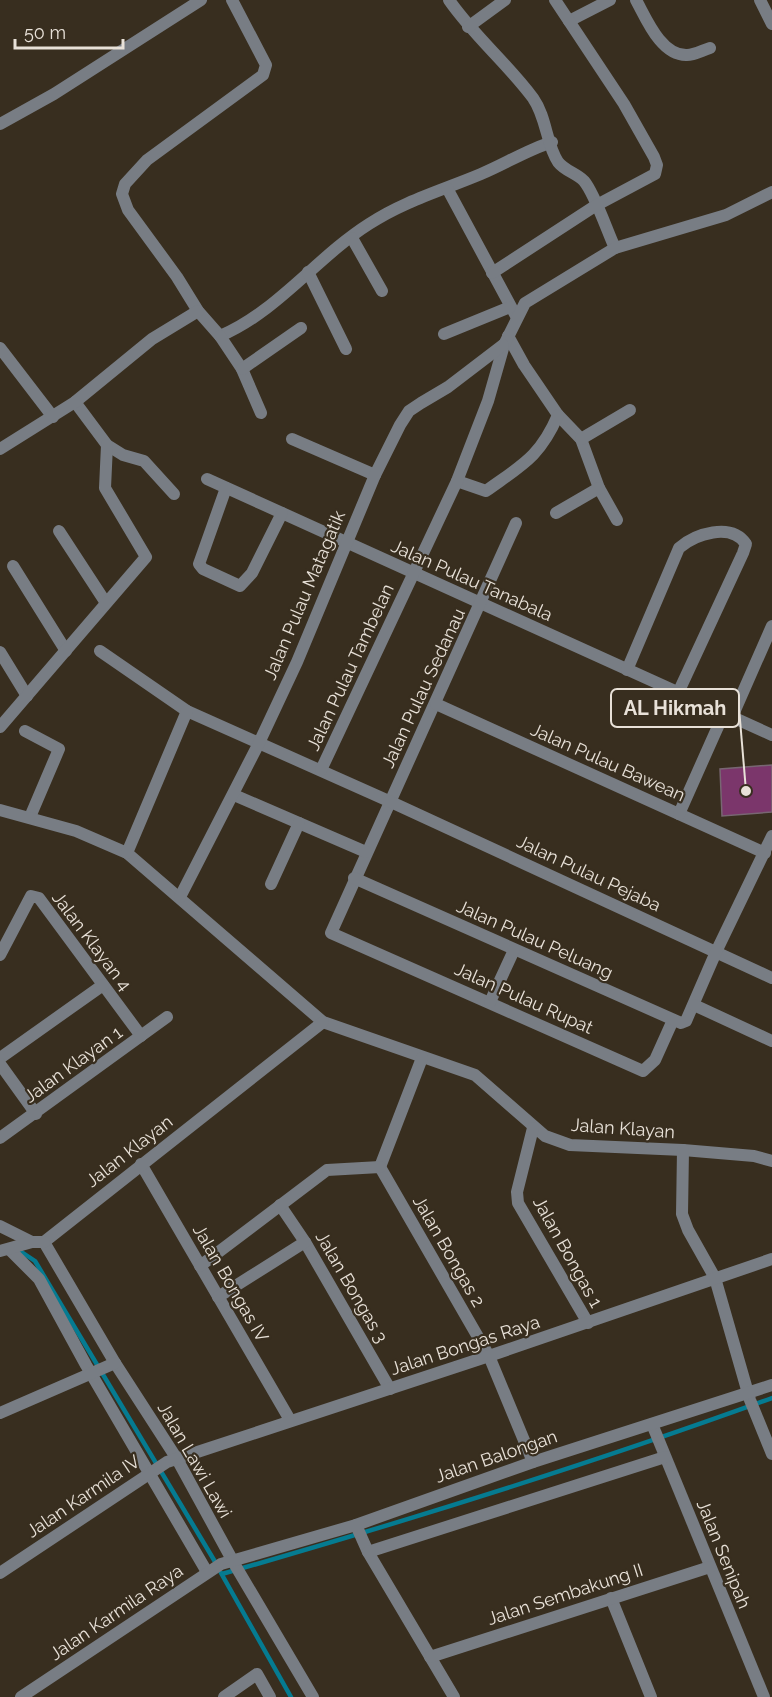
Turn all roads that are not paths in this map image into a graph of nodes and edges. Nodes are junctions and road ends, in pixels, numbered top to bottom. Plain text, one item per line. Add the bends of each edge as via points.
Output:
1 (201, 0) edge
2 (232, 0) edge
3 (449, 0) edge
4 (505, 0) edge
5 (555, 0) edge
6 (610, 0) edge
7 (636, 0) edge
8 (760, 0) edge
9 (569, 21) junction
10 (772, 24) edge
11 (468, 27) junction
12 (710, 48) dead end
13 (0, 124) edge
14 (552, 142) junction
15 (447, 188) junction
16 (772, 192) edge
17 (595, 206) junction
18 (352, 238) junction
19 (615, 248) junction
20 (308, 272) junction
21 (492, 273) junction
22 (382, 291) dead end
23 (198, 310) junction
24 (513, 311) junction
25 (301, 328) dead end
26 (444, 334) dead end
27 (220, 336) junction
28 (506, 341) junction
29 (0, 348) edge
30 (346, 349) dead end
31 (242, 369) junction
32 (75, 402) junction
33 (630, 410) dead end
34 (261, 413) dead end
35 (558, 415) junction
36 (53, 417) junction
37 (581, 439) junction
38 (292, 440) dead end
39 (107, 445) junction
40 (0, 449) edge
41 (375, 476) junction
42 (207, 479) dead end
43 (457, 481) junction
44 (226, 488) junction
45 (599, 488) junction
46 (174, 494) dead end
47 (282, 513) junction
48 (556, 513) dead end
49 (617, 520) dead end
50 (516, 523) dead end
51 (59, 531) dead end
52 (347, 543) junction
53 (13, 566) dead end
54 (414, 574) junction
55 (106, 603) junction
56 (481, 605) junction
57 (772, 626) edge
58 (66, 651) junction
59 (100, 651) dead end
60 (0, 652) edge
61 (627, 670) junction
62 (678, 693) junction
63 (27, 696) junction
64 (436, 704) junction
65 (187, 711) junction
66 (728, 715) junction
67 (0, 727) edge
68 (26, 731) dead end
69 (772, 735) edge
70 (259, 744) junction
71 (321, 770) junction
72 (234, 795) junction
73 (391, 802) junction
74 (0, 810) edge
75 (679, 814) junction
76 (30, 817) junction
77 (299, 823) junction
78 (772, 836) edge
79 (366, 852) junction
80 (127, 853) junction
81 (765, 853) junction
82 (354, 878) junction
83 (271, 884) dead end
84 (180, 897) junction
85 (334, 935) joint
86 (514, 950) junction
87 (716, 951) junction
88 (0, 955) edge
89 (772, 978) edge
90 (103, 985) junction
91 (490, 1002) junction
92 (694, 1005) junction
93 (167, 1017) dead end
94 (673, 1020) junction
95 (323, 1022) junction
96 (141, 1036) junction
97 (772, 1041) edge
98 (0, 1058) edge
99 (422, 1058) junction
100 (0, 1064) edge
101 (36, 1114) junction
102 (533, 1128) junction
103 (0, 1138) edge
104 (683, 1150) junction
105 (772, 1161) edge
106 (141, 1164) junction
107 (380, 1167) junction
108 (280, 1205) junction
109 (2, 1226) edge
110 (38, 1242) junction
111 (305, 1242) junction
112 (4, 1250) edge
113 (772, 1259) edge
114 (200, 1266) junction
115 (715, 1278) junction
116 (218, 1297) junction
117 (588, 1323) junction
118 (489, 1356) junction
119 (110, 1366) junction
120 (92, 1374) junction
121 (772, 1385) edge
122 (390, 1389) junction
123 (749, 1397) junction
124 (0, 1413) edge
125 (290, 1420) junction
126 (654, 1429) junction
127 (664, 1454) junction
128 (772, 1454) edge
129 (172, 1461) junction
130 (533, 1462) junction
131 (152, 1472) junction
132 (357, 1527) junction
133 (366, 1548) junction
134 (222, 1565) junction
135 (710, 1567) junction
136 (0, 1573) edge
137 (610, 1598) junction
138 (430, 1657) junction
139 (646, 1696) edge
140 (21, 1697) edge
141 (224, 1697) edge
142 (270, 1697) edge
143 (313, 1697) edge
144 (454, 1697) edge
145 (764, 1697) edge

1 - 13 street
2 - 23 street via 266,64 262,75 147,160 125,184 122,194 128,210
3 - 11 street
4 - 11 street
5 - 9 street
6 - 9 street
7 - 12 street via 656,35 670,49 688,55
8 - 10 street
9 - 17 street via 624,104 657,165 655,174
11 - 14 street via 535,100
14 - 15 street
14 - 17 street via 557,160 585,183
15 - 18 street via 396,208
15 - 21 street
16 - 19 street via 726,215
17 - 19 street
17 - 21 street
18 - 20 street
18 - 22 street
19 - 24 street
20 - 27 street via 250,320
20 - 30 street
21 - 24 street
23 - 27 street
23 - 32 street via 152,339
24 - 26 street
24 - 28 street, Jalan Pulau Tambelan
25 - 31 street
27 - 31 street
28 - 35 street
28 - 41 street, Jalan Pulau Matagatik via 409,411
28 - 43 street, Jalan Pulau Tambelan
29 - 36 street
31 - 34 street
32 - 36 street
32 - 39 street
33 - 37 street
35 - 37 street
35 - 43 street via 538,453 486,491
36 - 40 street
37 - 45 street
38 - 41 street
39 - 46 street via 144,461
39 - 55 street via 105,488 146,557
41 - 52 street, Jalan Pulau Matagatik
42 - 44 street, Jalan Pulau Tanabala
43 - 54 street, Jalan Pulau Tambelan
44 - 47 street, Jalan Pulau Tanabala
44 - 47 street via 199,564 240,586 252,573
45 - 48 street
45 - 49 street
47 - 52 street, Jalan Pulau Tanabala
50 - 56 street, Jalan Pulau Sedanau
51 - 55 street
52 - 54 street, Jalan Pulau Tanabala
52 - 70 street, Jalan Pulau Matagatik
53 - 58 street
54 - 56 street, Jalan Pulau Tanabala
54 - 71 street, Jalan Pulau Tambelan
55 - 58 street
56 - 61 street, Jalan Pulau Tanabala
56 - 64 street, Jalan Pulau Sedanau
57 - 66 street
58 - 63 street
59 - 65 street, Jalan Pulau Pejaba
60 - 63 street
61 - 62 street, Jalan Pulau Tanabala
61 - 62 street via 679,548 702,534 723,533 742,538 746,544 743,554
62 - 66 street, Jalan Pulau Tanabala
63 - 67 street
64 - 73 street, Jalan Pulau Sedanau
64 - 75 street, Jalan Pulau Bawean
65 - 70 street, Jalan Pulau Pejaba
65 - 80 street
66 - 69 street, Jalan Pulau Tanabala
66 - 75 street
68 - 76 street via 59,749
70 - 71 street, Jalan Pulau Pejaba
70 - 72 street, Jalan Pulau Matagatik
71 - 73 street, Jalan Pulau Pejaba
72 - 77 street
72 - 84 street, Jalan Pulau Matagatik
73 - 79 street, Jalan Pulau Sedanau
73 - 87 street, Jalan Pulau Pejaba
74 - 76 street, Jalan Klayan
75 - 81 street, Jalan Pulau Bawean
76 - 80 street, Jalan Klayan
77 - 79 street
77 - 83 street
78 - 81 street
79 - 82 street, Jalan Pulau Sedanau
80 - 84 street, Jalan Klayan
81 - 87 street
82 - 85 street, Jalan Pulau Sedanau via 331,927
82 - 86 street, Jalan Pulau Peluang
84 - 95 street, Jalan Klayan
85 - 91 street, Jalan Pulau Rupat
86 - 91 street
86 - 94 street, Jalan Pulau Peluang
87 - 89 street, Jalan Pulau Pejaba
87 - 92 street
88 - 90 street, Jalan Klayan 4 via 31,896 39,898
90 - 96 street, Jalan Klayan 4
90 - 98 street
91 - 94 street, Jalan Pulau Rupat via 643,1071 655,1060
92 - 94 street via 686,1021
92 - 97 street
93 - 96 street, Jalan Klayan 1
95 - 99 street, Jalan Klayan
95 - 106 street, Jalan Klayan
96 - 101 street, Jalan Klayan 1
99 - 102 street, Jalan Klayan via 475,1075
99 - 107 street
100 - 101 street
101 - 103 street, Jalan Klayan 1
102 - 104 street, Jalan Klayan via 570,1145
102 - 117 street, Jalan Bongas 1 via 517,1192 519,1203
104 - 105 street, Jalan Klayan
104 - 115 street via 682,1214
106 - 110 street, Jalan Klayan
106 - 114 street, Jalan Bongas IV
107 - 108 street via 327,1170
107 - 118 street, Jalan Bongas 2
108 - 111 street, Jalan Bongas 3
108 - 114 street
109 - 110 street
110 - 112 street
110 - 119 street, Jalan Lawi Lawi
111 - 116 street
111 - 122 street, Jalan Bongas 3
112 - 120 street via 39,1279
113 - 115 street, Jalan Bongas Raya
114 - 116 street, Jalan Bongas IV
115 - 117 street, Jalan Bongas Raya
115 - 123 street
116 - 125 street, Jalan Bongas IV
117 - 118 street, Jalan Bongas Raya
118 - 122 street, Jalan Bongas Raya
118 - 130 street, Jalan Bongas 2
119 - 120 street
119 - 129 street, Jalan Lawi Lawi
120 - 124 street
120 - 131 street
121 - 123 street, Jalan Balongan
122 - 125 street, Jalan Bongas Raya
123 - 126 street, Jalan Balongan
123 - 128 street
125 - 129 street, Jalan Bongas Raya
126 - 127 street, Jalan Senipah
126 - 130 street, Jalan Balongan
127 - 133 street
127 - 135 street, Jalan Senipah
129 - 131 street, Jalan Karmila IV
129 - 134 street, Jalan Lawi Lawi
130 - 132 street, Jalan Balongan
131 - 134 street
131 - 136 street, Jalan Karmila IV
132 - 133 street
132 - 134 street, Jalan Balongan
133 - 138 street
134 - 140 street, Jalan Karmila Raya
134 - 143 street, Jalan Lawi Lawi via 243,1578
135 - 137 street, Jalan Sembakung II
135 - 145 street, Jalan Senipah
137 - 138 street, Jalan Sembakung II
137 - 139 street
138 - 144 street
141 - 142 street via 257,1674

